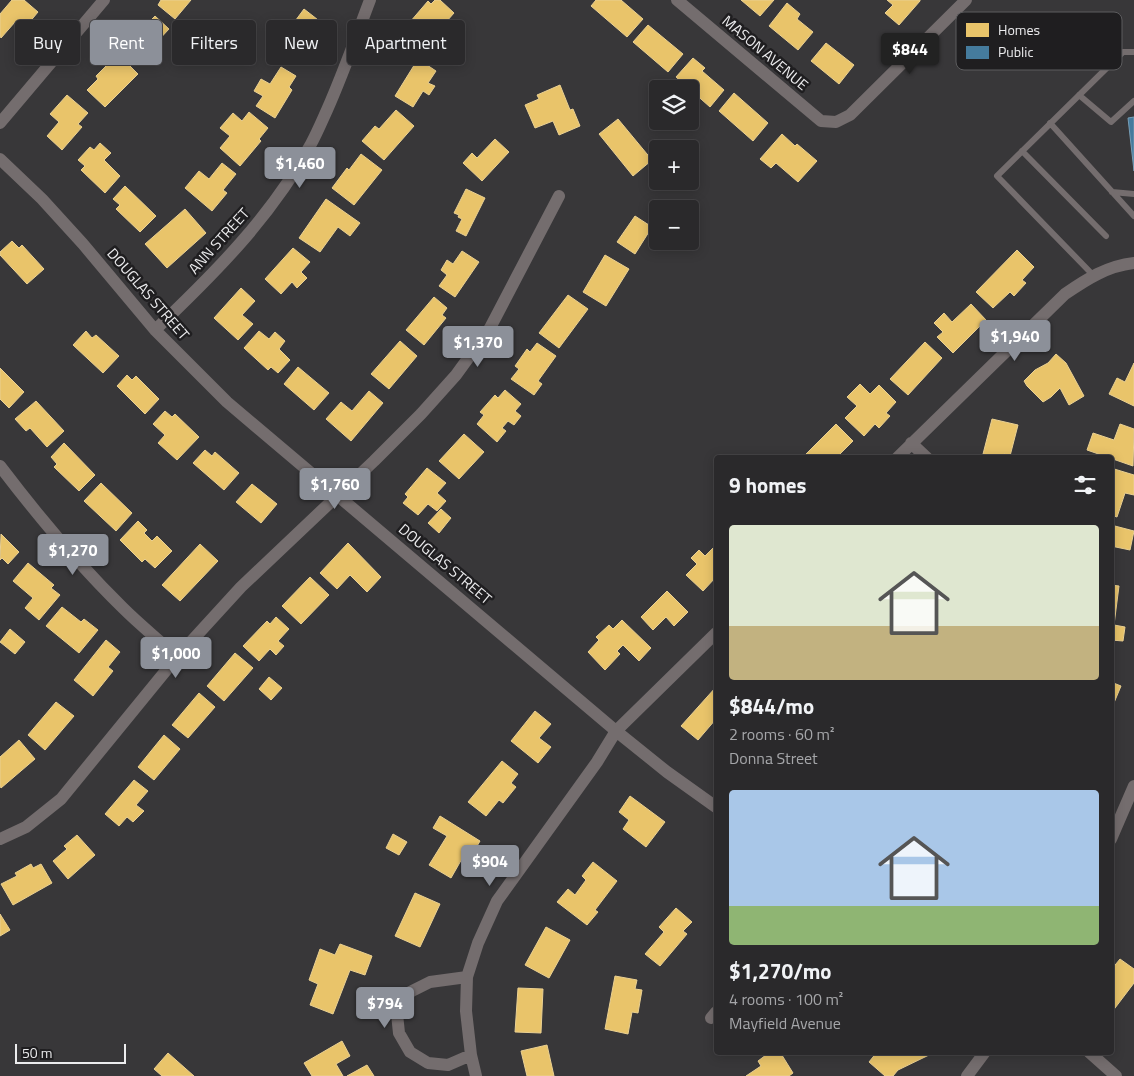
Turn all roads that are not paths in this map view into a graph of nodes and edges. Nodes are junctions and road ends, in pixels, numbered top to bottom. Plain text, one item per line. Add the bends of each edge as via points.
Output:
1 (104, 0) edge
2 (370, 0) edge
3 (677, 0) edge
4 (966, 0) edge
5 (1105, 70) edge
6 (1079, 95) junction
7 (1134, 100) edge
8 (0, 123) edge
9 (1050, 123) junction
10 (1022, 151) junction
11 (0, 160) edge
12 (1112, 192) junction
13 (1134, 194) edge
14 (559, 196) dead end
15 (1134, 216) edge
16 (1106, 236) dead end
17 (1134, 263) edge
18 (1093, 275) junction
19 (155, 330) junction
20 (911, 443) junction
21 (900, 455) edge
22 (923, 455) edge
23 (3, 476) edge
24 (339, 496) junction
25 (714, 635) edge
26 (177, 656) junction
27 (616, 731) junction
28 (1134, 786) edge
29 (714, 806) edge
30 (1114, 832) edge
31 (0, 839) edge
32 (467, 977) junction
33 (983, 1055) edge
34 (1092, 1055) edge
35 (471, 1056) junction
36 (476, 1076) edge
37 (967, 1076) edge
38 (1116, 1076) edge

1 - 8 street
2 - 19 street, ANN STREET via 312,144 280,196 240,245
3 - 4 street, MASON AVENUE via 821,121 836,122 850,115
5 - 6 lane
6 - 7 lane via 1111,122
6 - 9 lane
9 - 10 lane
9 - 12 lane
10 - 16 lane
10 - 18 lane via 997,176
11 - 19 street, DOUGLAS STREET via 42,199
12 - 13 lane
12 - 15 lane
14 - 24 street via 490,328 456,375
17 - 18 street
18 - 20 street via 1065,294
19 - 24 street, DOUGLAS STREET via 227,402
20 - 21 street
20 - 22 street
23 - 26 street via 90,574
24 - 26 street via 280,549
24 - 27 street, DOUGLAS STREET
25 - 27 street
26 - 31 street via 61,799 26,827
27 - 29 street, DOUGLAS STREET
27 - 32 street via 498,901 478,943
28 - 30 street
32 - 35 street via 466,1011
32 - 35 street via 430,982 410,992 397,1014 399,1033 410,1052 428,1063 448,1064
33 - 37 street
34 - 38 street
35 - 36 street

